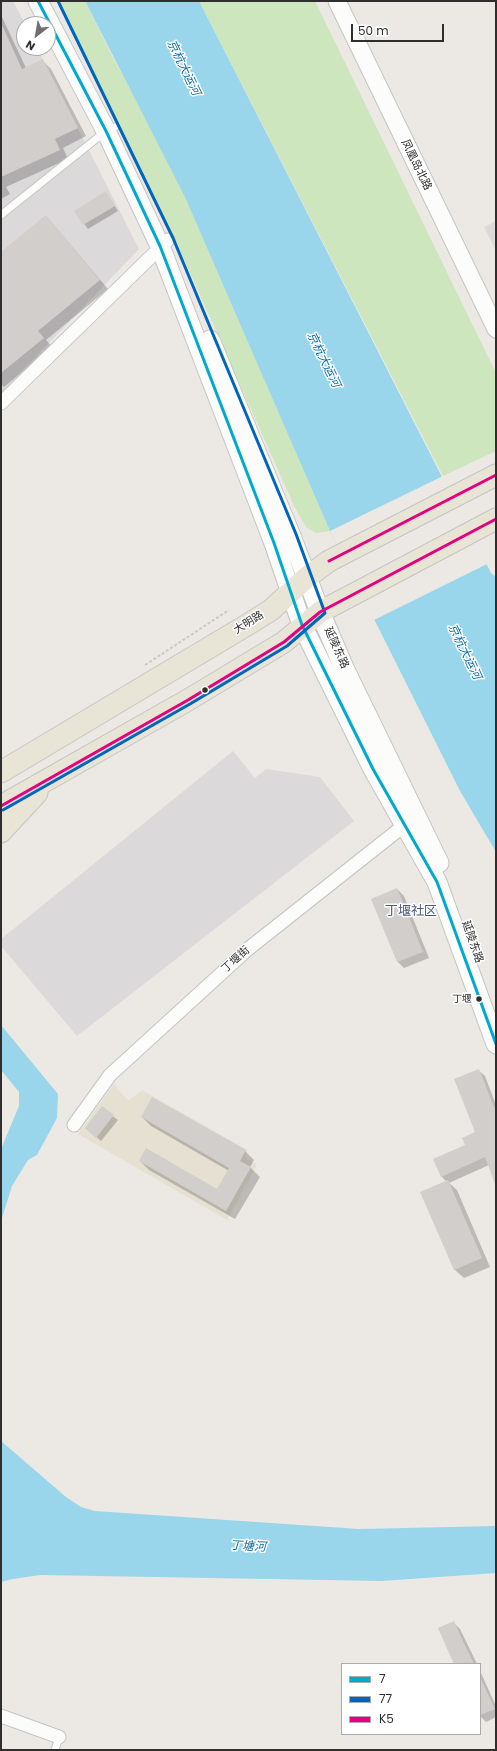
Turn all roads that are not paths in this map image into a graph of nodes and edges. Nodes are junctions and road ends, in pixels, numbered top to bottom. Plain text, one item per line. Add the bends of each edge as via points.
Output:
1 (38, 1) edge
2 (52, 1) edge
3 (337, 1) edge
4 (110, 129) junction
5 (1, 215) edge
6 (164, 243) junction
7 (496, 329) edge
8 (1, 403) edge
9 (496, 475) edge
10 (496, 519) edge
11 (306, 578) junction
12 (290, 592) junction
13 (320, 612) junction
14 (302, 626) junction
15 (1, 772) edge
16 (52, 777) junction
17 (1, 806) edge
18 (411, 820) junction
19 (1, 832) edge
20 (496, 1010) edge
21 (496, 1044) edge
22 (74, 1125) dead end
23 (1, 1716) edge
24 (60, 1737) joint
25 (55, 1750) edge

1 - 4 main road, 延陵东路
2 - 4 main road, 延陵东路
3 - 7 street, 凤凰岛北路
4 - 5 lane
4 - 6 main road, 延陵东路
6 - 8 street
6 - 11 main road, 延陵东路 via 291,536
6 - 12 main road, 延陵东路
9 - 11 main road, 大明路 via 329,561
10 - 13 main road
11 - 12 main road, 大明路
11 - 13 main road, 延陵东路
12 - 14 main road, 延陵东路
12 - 15 main road, 大明路 via 271,610 247,625
13 - 14 main road
13 - 18 main road, 延陵东路
14 - 16 main road via 284,642 188,700
14 - 18 main road, 延陵东路 via 374,769
16 - 17 main road
16 - 19 main road
18 - 20 main road, 延陵东路 via 463,917
18 - 21 main road, 延陵东路 via 437,882
18 - 22 street, 丁堰街 via 248,949 110,1075
23 - 24 street
24 - 25 lane

